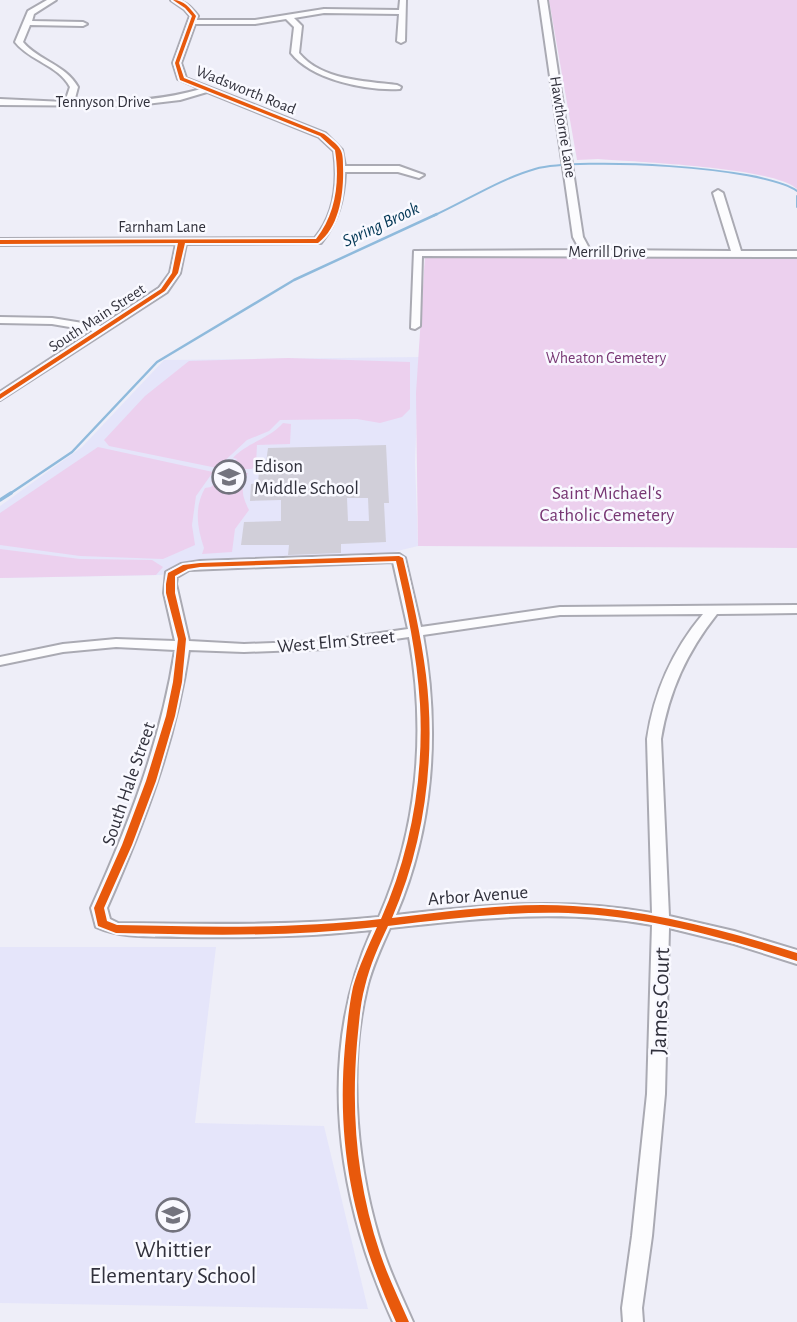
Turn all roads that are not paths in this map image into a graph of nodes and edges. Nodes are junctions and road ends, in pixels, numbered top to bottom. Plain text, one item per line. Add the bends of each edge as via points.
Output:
1 (52, 0) edge
2 (175, 0) edge
3 (543, 0) edge
4 (320, 1) edge
5 (403, 1) edge
6 (324, 11) junction
7 (401, 12) junction
8 (288, 17) junction
9 (194, 22) junction
10 (26, 23) junction
11 (83, 24) dead end
12 (401, 41) dead end
13 (397, 87) dead end
14 (204, 91) junction
15 (0, 102) edge
16 (69, 103) junction
17 (340, 169) junction
18 (419, 175) dead end
19 (718, 193) dead end
20 (323, 236) joint
21 (182, 241) junction
22 (0, 242) edge
23 (586, 252) junction
24 (736, 253) junction
25 (797, 254) edge
26 (0, 320) edge
27 (415, 326) dead end
28 (104, 330) junction
29 (0, 397) edge
30 (797, 609) edge
31 (713, 610) junction
32 (418, 633) junction
33 (183, 646) junction
34 (0, 661) edge
35 (383, 923) junction
36 (663, 923) junction
37 (116, 929) joint
38 (797, 957) edge
39 (403, 1322) edge
40 (633, 1322) edge

1 - 10 street via 33,11
2 - 9 street via 191,10
3 - 23 street, Hawthorne Lane via 578,237
4 - 6 street
5 - 7 street
6 - 7 street
6 - 8 street
7 - 12 street
8 - 9 street
8 - 13 street via 298,26 295,53 303,64 337,77
9 - 14 street, Wadsworth Road via 177,68 181,79
10 - 11 street
10 - 16 street via 20,45 69,77 74,87
14 - 16 street, Tennyson Drive via 157,102
14 - 17 street, Wadsworth Road via 322,135 338,149
15 - 16 street, Tennyson Drive
17 - 18 street via 399,169
17 - 20 street, Wadsworth Road via 336,208
19 - 24 street
20 - 21 street, Farnham Lane via 318,241
21 - 22 street, Farnham Lane
21 - 28 street, South Main Street via 169,284
23 - 24 street, Merrill Drive
23 - 27 street, Merrill Drive via 417,253
24 - 25 street, Merrill Drive
26 - 28 street via 52,321
28 - 29 street, South Main Street
30 - 31 street, West Elm Street
31 - 32 street, West Elm Street via 560,611
31 - 36 street, James Court via 672,667 656,717
32 - 33 street, West Elm Street via 300,647
32 - 33 street, South Hale Street via 399,558 295,559 177,570 170,587 182,625
32 - 35 street via 426,728 421,792 407,860
33 - 34 street, West Elm Street via 88,645
33 - 37 street, South Hale Street via 154,776 99,908 102,923
35 - 36 street, Arbor Avenue via 540,909
35 - 37 street, Arbor Avenue via 260,931
35 - 39 street via 355,1001 346,1079 349,1146 362,1213 387,1291
36 - 38 street, Arbor Avenue
36 - 40 street, James Court via 655,1131

